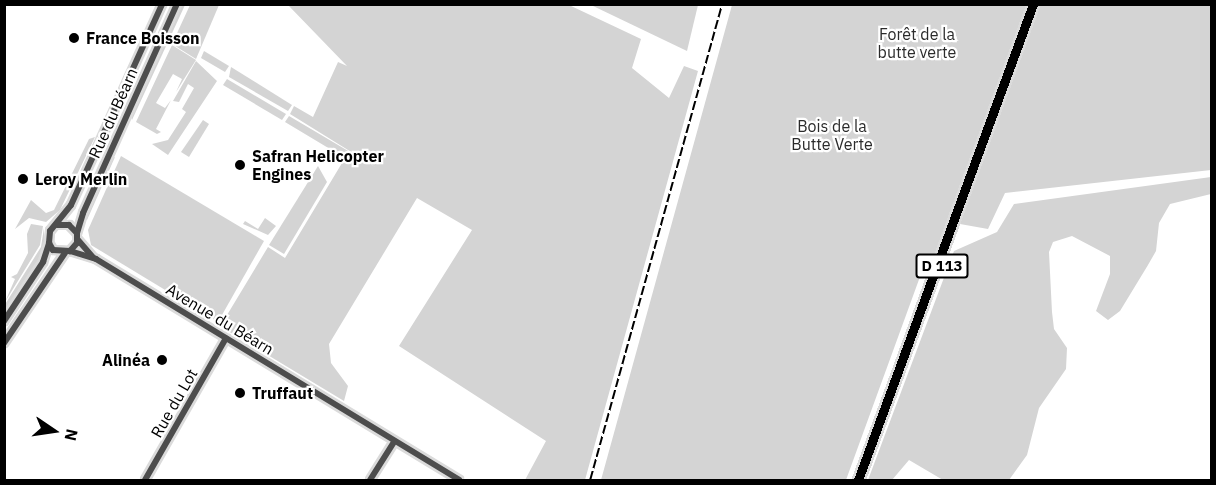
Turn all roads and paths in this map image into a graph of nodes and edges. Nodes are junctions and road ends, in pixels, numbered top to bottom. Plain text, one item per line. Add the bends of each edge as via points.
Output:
1 (162, 4) edge
2 (177, 4) edge
3 (1034, 4) edge
4 (57, 225) junction
5 (78, 237) junction
6 (49, 243) junction
7 (68, 252) junction
8 (96, 260) junction
9 (4, 321) edge
10 (226, 338) junction
11 (4, 343) edge
12 (394, 442) junction
13 (144, 480) edge
14 (370, 480) edge
15 (459, 480) edge
16 (858, 480) edge

1 - 4 street, Rue du Béarn via 73,201
2 - 5 street, Rue du Béarn via 82,213
3 - 16 main road, D 113 via 955,229
4 - 5 street via 69,225
4 - 6 street via 50,231
5 - 7 street
5 - 8 street, Avenue du Béarn
6 - 7 street via 53,250
6 - 9 street via 44,262
7 - 8 street, Avenue du Béarn
7 - 11 street
8 - 10 street, Avenue du Béarn
10 - 12 street, Avenue du Béarn
10 - 13 street, Rue du Lot
12 - 14 street
12 - 15 street, Avenue du Béarn

